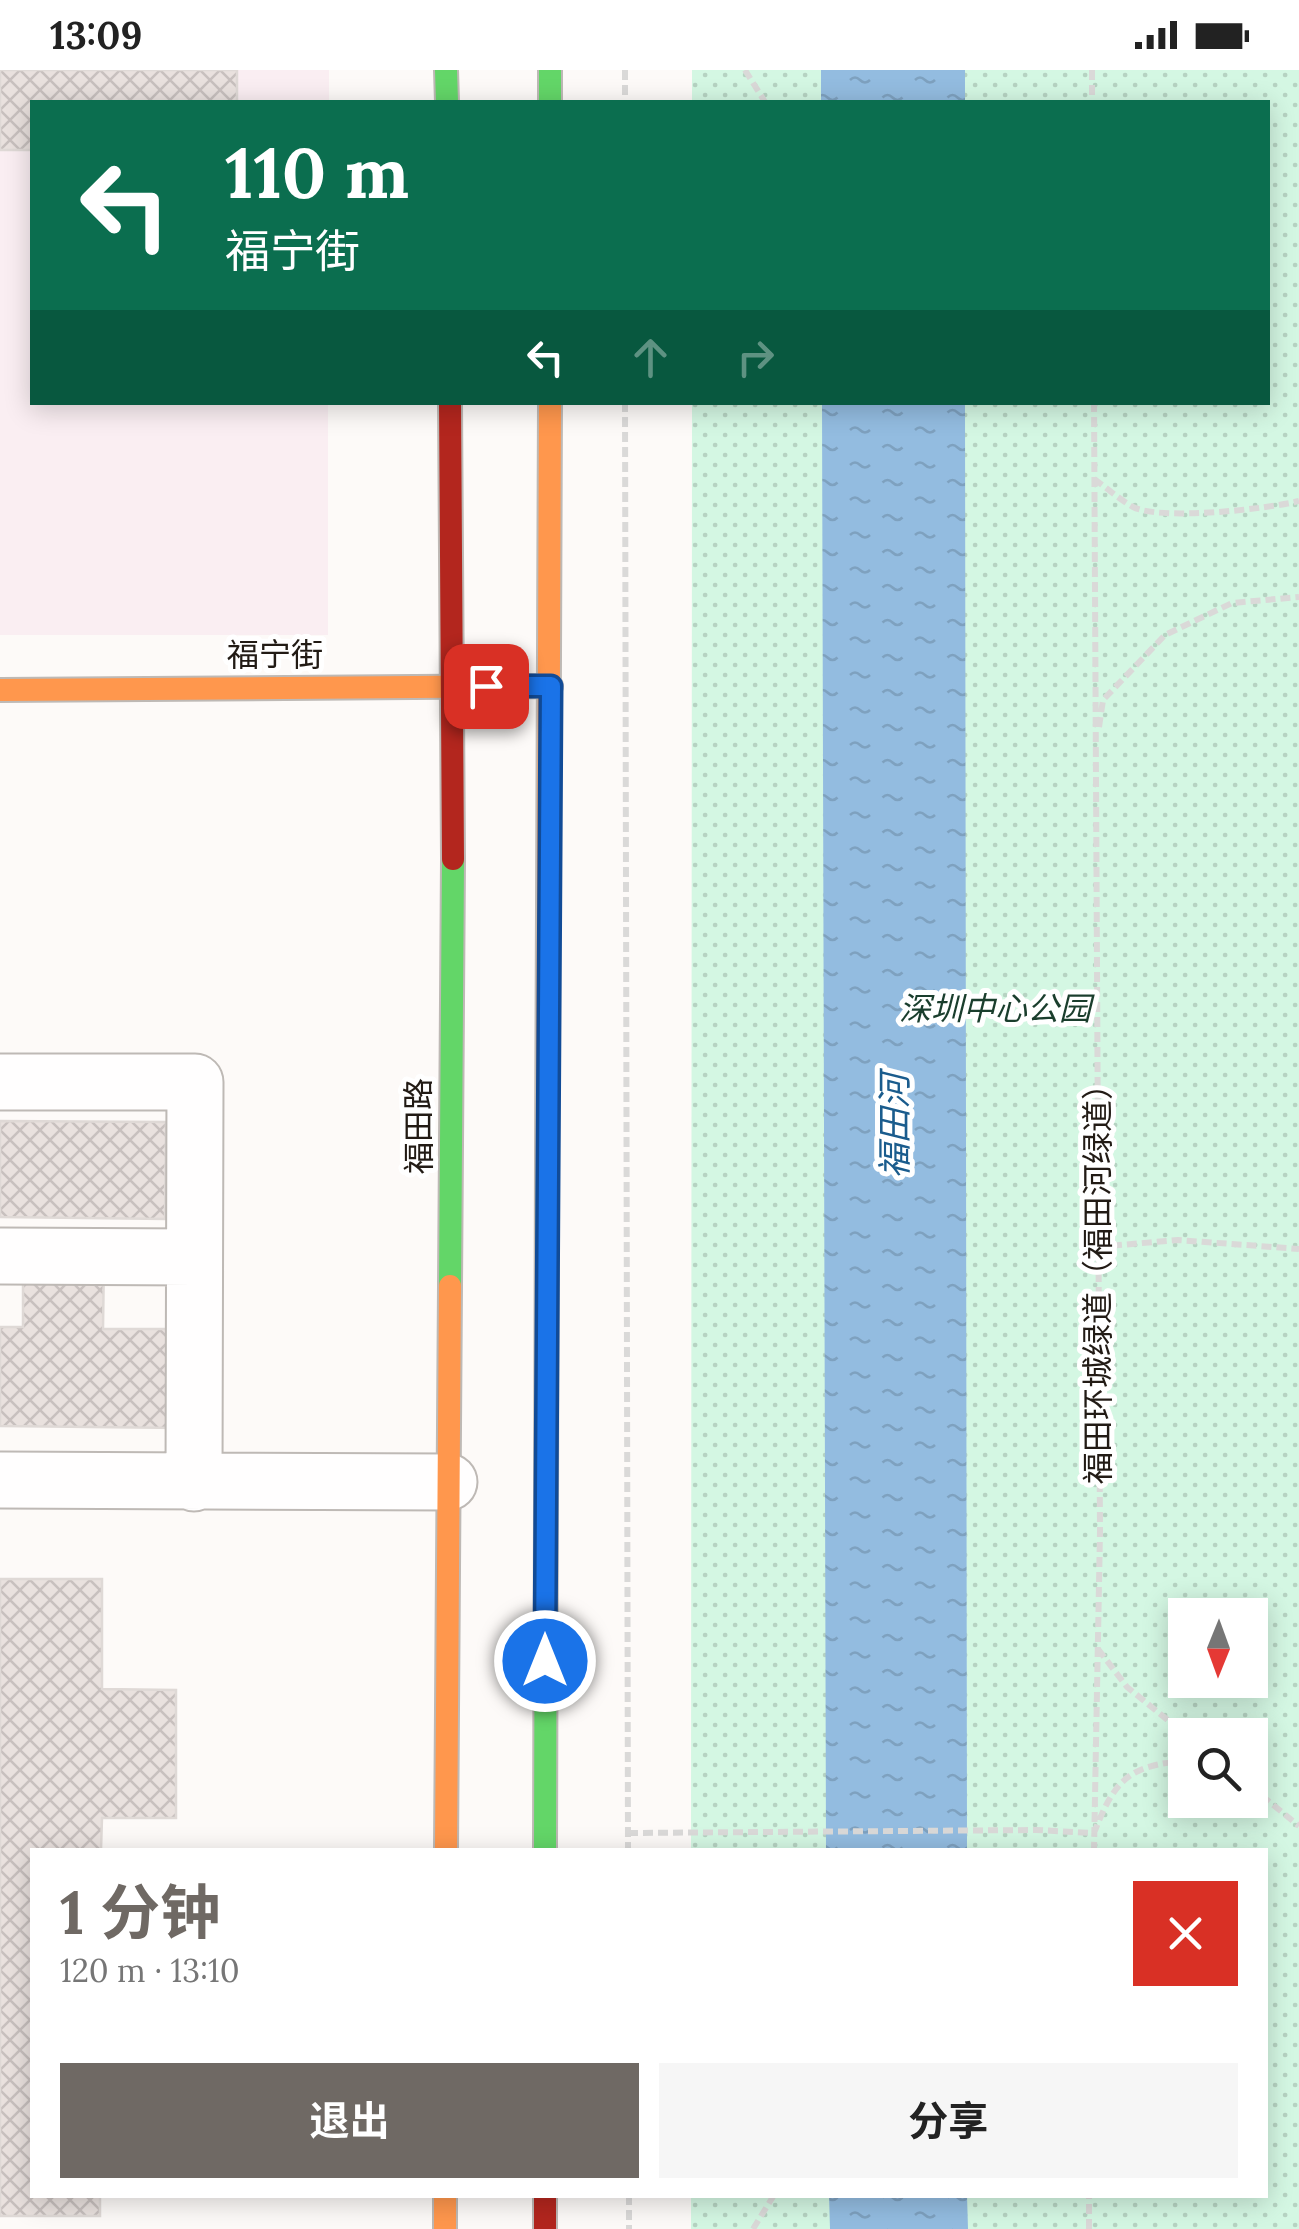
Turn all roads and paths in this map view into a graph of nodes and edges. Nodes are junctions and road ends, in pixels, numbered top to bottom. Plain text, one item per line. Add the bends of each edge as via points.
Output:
1 (446, 70) edge
2 (550, 70) edge
3 (625, 70) edge
4 (745, 70) edge
5 (1092, 70) edge
6 (447, 100) edge
7 (550, 100) edge
8 (625, 100) edge
9 (764, 100) edge
10 (1092, 100) edge
11 (450, 405) edge
12 (550, 405) edge
13 (625, 405) edge
14 (1094, 405) edge
15 (1094, 478) junction
16 (1299, 501) edge
17 (1299, 597) edge
18 (551, 686) junction
19 (454, 687) junction
20 (0, 690) edge
21 (1096, 757) junction
22 (0, 1082) edge
23 (1098, 1248) junction
24 (1299, 1249) edge
25 (0, 1256) edge
26 (194, 1257) junction
27 (0, 1480) edge
28 (449, 1482) junction
29 (194, 1483) junction
30 (1098, 1648) junction
31 (1168, 1721) edge
32 (1168, 1762) edge
33 (1268, 1801) edge
34 (1299, 1826) edge
35 (628, 1832) junction
36 (1094, 1833) junction
37 (446, 1848) edge
38 (545, 1848) edge
39 (628, 1848) edge
40 (1094, 1848) edge
41 (445, 2198) edge
42 (545, 2198) edge
43 (629, 2198) edge
44 (772, 2198) edge
45 (1089, 2198) edge
46 (444, 2229) edge
47 (545, 2229) edge
48 (629, 2229) edge
49 (753, 2229) edge
50 (1089, 2229) edge

1 - 6 main road
2 - 7 main road
3 - 8 path
4 - 9 path
5 - 10 path
11 - 19 main road, 福田路
12 - 18 main road
13 - 35 path
14 - 15 path, 福田环城绿道（福田河绿道）
15 - 16 path via 1136,509 1241,510
15 - 21 path, 福田环城绿道（福田河绿道）
17 - 21 path via 1232,604 1164,636 1102,700
18 - 19 main road, 福宁街
18 - 38 main road
19 - 20 main road, 福宁街
19 - 28 main road, 福田路
21 - 23 path, 福田环城绿道（福田河绿道）
22 - 26 street via 195,1082
23 - 24 path via 1178,1240
23 - 30 path, 福田环城绿道（福田河绿道）
25 - 26 street
26 - 29 street
27 - 29 street
28 - 29 street
28 - 37 main road, 福田路
30 - 31 path via 1127,1688
30 - 36 path, 福田环城绿道（福田河绿道）
32 - 36 path via 1130,1776 1110,1792
33 - 34 path
35 - 36 path
35 - 39 path
36 - 40 path, 福田环城绿道（福田河绿道）
41 - 46 main road
42 - 47 main road
43 - 48 path
44 - 49 path
45 - 50 path

